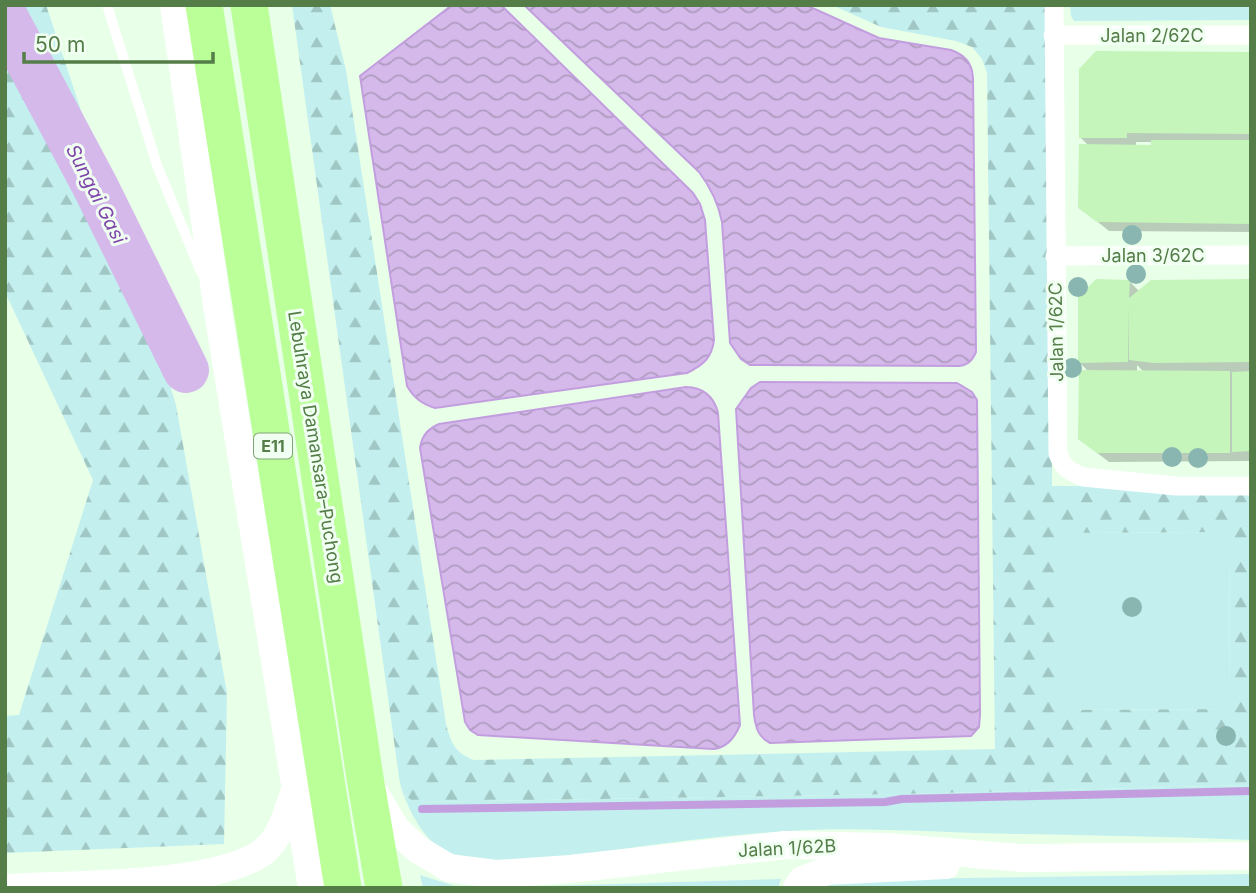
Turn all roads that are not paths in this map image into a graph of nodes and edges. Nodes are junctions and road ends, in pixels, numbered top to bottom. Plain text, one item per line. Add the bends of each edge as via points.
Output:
1 (107, 5) edge
2 (174, 5) edge
3 (204, 5) edge
4 (250, 5) edge
5 (1054, 5) edge
6 (1053, 35) junction
7 (1251, 35) edge
8 (1251, 255) edge
9 (1055, 256) junction
10 (218, 312) junction
11 (1251, 485) edge
12 (365, 778) junction
13 (295, 790) junction
14 (1251, 856) edge
15 (1021, 858) junction
16 (8, 888) edge
17 (312, 888) edge
18 (343, 888) edge
19 (384, 888) edge
20 (797, 888) edge

1 - 10 lane via 158,168
2 - 10 main road
3 - 18 highway, E11
4 - 12 highway, Lebuhraya Damansara–Puchong / E11
5 - 6 street, Jalan 1/62C
6 - 7 street, Jalan 2/62C
6 - 9 street, Jalan 1/62C
8 - 9 street, Jalan 3/62C
9 - 11 street, Jalan 1/62C via 1058,453 1062,465 1083,477 1176,486
10 - 13 main road
12 - 15 main road, Jalan 1/62B via 397,829 417,849 449,867 496,874 785,845 890,847
12 - 19 highway, Lebuhraya Damansara–Puchong / E11
13 - 16 main road via 278,836 258,855 224,868 181,877
13 - 17 main road
14 - 15 main road, Jalan 1/62B
15 - 20 main road via 827,871 802,880

